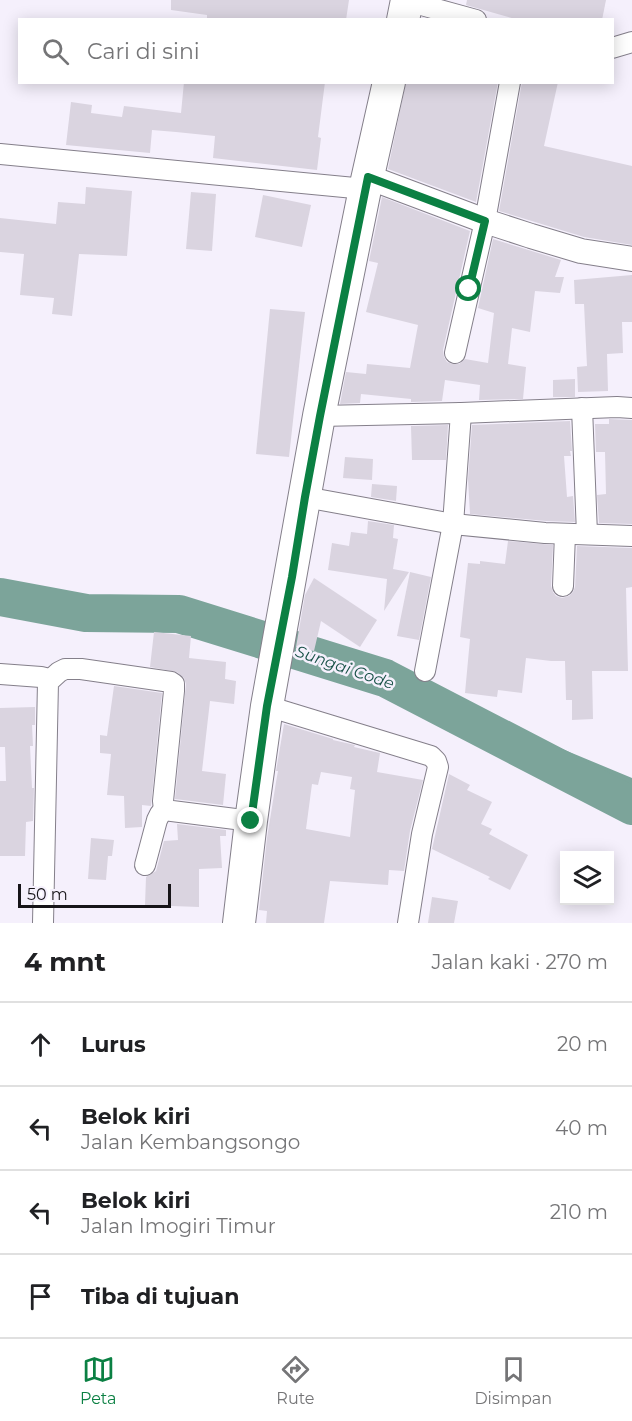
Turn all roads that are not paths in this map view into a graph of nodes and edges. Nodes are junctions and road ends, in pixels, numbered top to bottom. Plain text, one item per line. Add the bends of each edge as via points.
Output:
1 (406, 7) edge
2 (465, 18) edge
3 (632, 42) edge
4 (614, 47) edge
5 (389, 84) edge
6 (510, 84) edge
7 (0, 154) edge
8 (366, 183) junction
9 (485, 221) junction
10 (632, 259) edge
11 (455, 353) dead end
12 (582, 408) junction
13 (632, 408) edge
14 (461, 413) junction
15 (320, 416) junction
16 (305, 497) junction
17 (453, 524) junction
18 (565, 534) junction
19 (587, 534) junction
20 (632, 536) edge
21 (563, 586) dead end
22 (425, 671) dead end
23 (0, 674) edge
24 (48, 682) junction
25 (267, 706) junction
26 (164, 810) junction
27 (251, 821) junction
28 (145, 865) dead end
29 (43, 923) edge
30 (240, 923) edge
31 (408, 923) edge

1 - 2 street
3 - 4 street
5 - 8 main road
6 - 9 street
7 - 8 street
8 - 9 street
8 - 15 main road
9 - 10 street via 581,251
9 - 11 street
12 - 13 street
12 - 14 street
12 - 19 street
14 - 15 street
14 - 17 street
15 - 16 main road
16 - 17 street
16 - 25 main road
17 - 18 street
17 - 22 street
18 - 19 street
18 - 21 street
19 - 20 street
23 - 24 street via 41,677
24 - 26 street via 65,669 81,669 174,684
24 - 29 street
25 - 27 main road
25 - 31 street via 436,760 438,767 422,834
26 - 27 street
26 - 28 street via 157,820
27 - 30 main road

